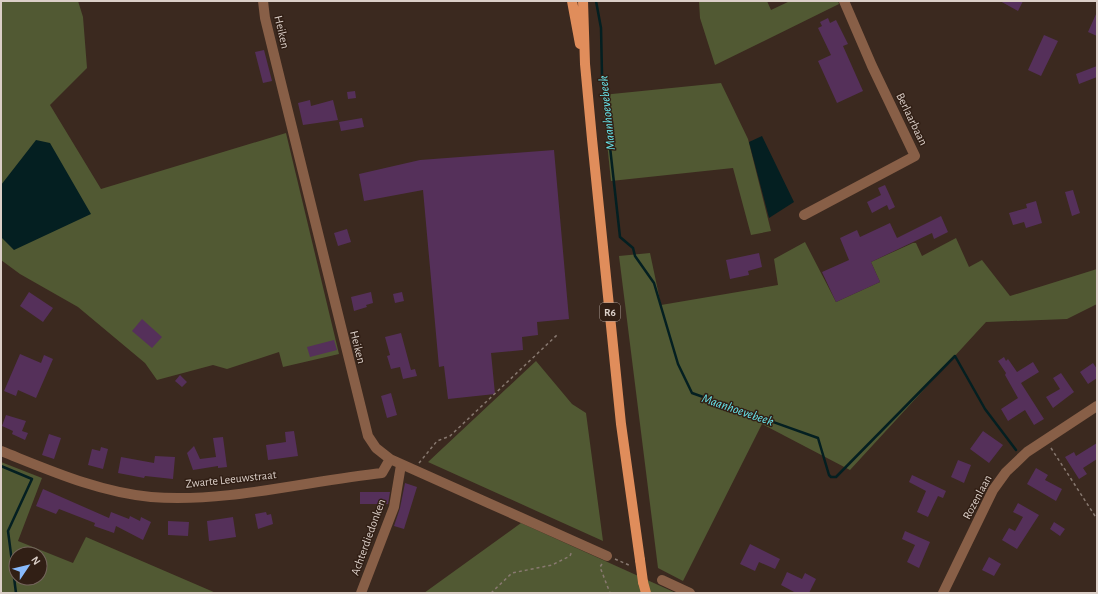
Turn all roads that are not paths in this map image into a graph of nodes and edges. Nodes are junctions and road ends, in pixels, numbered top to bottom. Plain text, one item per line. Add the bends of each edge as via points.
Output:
1 (263, 1) edge
2 (572, 1) edge
3 (583, 1) edge
4 (844, 1) edge
5 (584, 64) junction
6 (804, 215) dead end
7 (1097, 406) edge
8 (1, 451) edge
9 (390, 460) junction
10 (401, 465) junction
11 (607, 556) road end
12 (662, 580) dead end
13 (361, 593) edge
14 (646, 593) edge
15 (690, 593) edge
16 (943, 593) edge

1 - 9 street, Heiken via 265,18 364,424 376,448
2 - 5 main road, R6
3 - 5 main road, R6
4 - 6 street, Berlaarbaan via 915,156
5 - 14 main road, R6, bridge via 620,416
7 - 16 street, Rozenlaan via 1027,452 1006,472 993,490
8 - 9 street, Zwarte Leeuwstraat via 100,487 150,496 173,497 222,495 382,473
9 - 10 street, Heiken
10 - 11 street, Heiken
10 - 13 street, Achterdiedonken via 394,507
12 - 15 street

